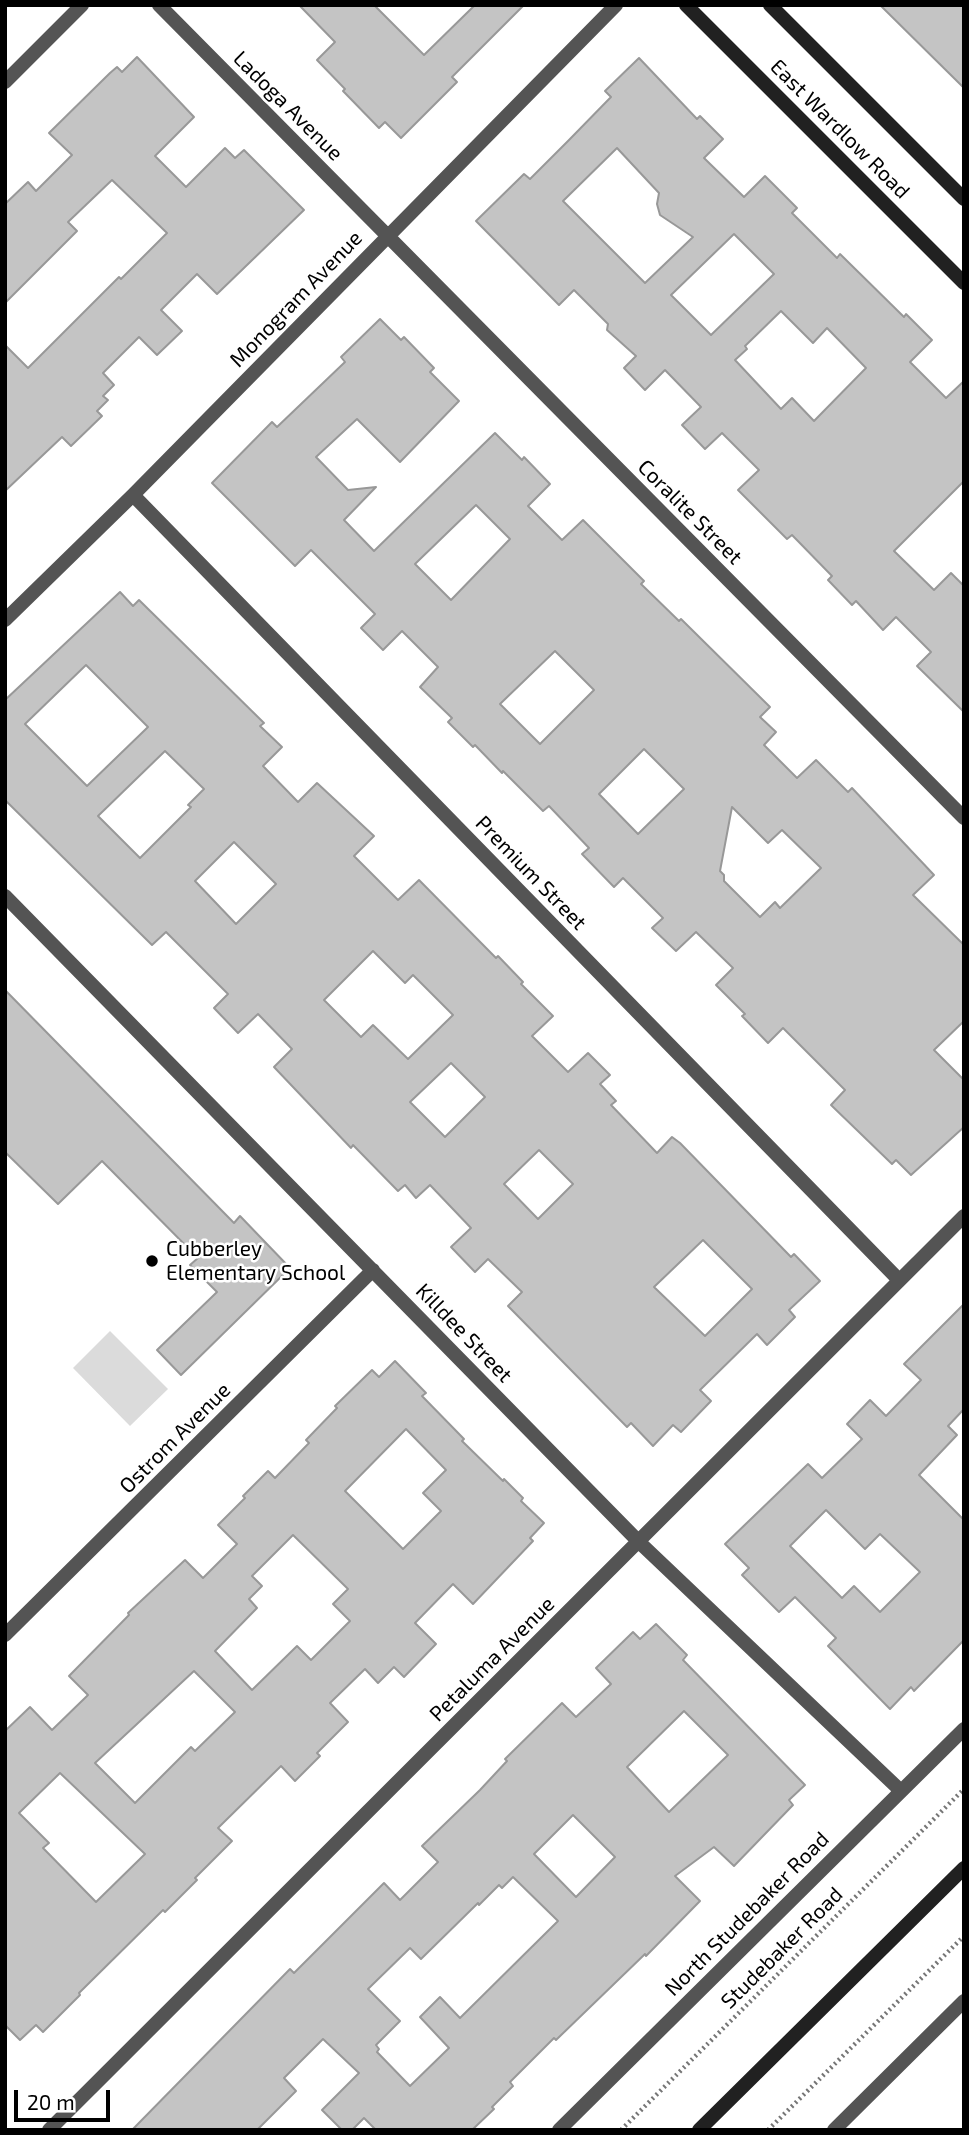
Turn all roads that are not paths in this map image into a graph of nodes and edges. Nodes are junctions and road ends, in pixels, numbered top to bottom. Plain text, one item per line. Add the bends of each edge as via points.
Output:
1 (82, 5) edge
2 (159, 5) edge
3 (616, 5) edge
4 (686, 5) edge
5 (770, 5) edge
6 (5, 82) edge
7 (964, 199) edge
8 (387, 236) junction
9 (964, 283) edge
10 (133, 495) junction
11 (5, 620) edge
12 (964, 818) edge
13 (5, 896) edge
14 (964, 1216) edge
15 (373, 1270) junction
16 (899, 1280) junction
17 (639, 1542) junction
18 (5, 1635) edge
19 (964, 1729) edge
20 (901, 1791) junction
21 (964, 1868) edge
22 (964, 2001) edge
23 (49, 2130) edge
24 (559, 2130) edge
25 (699, 2130) edge
26 (834, 2130) edge

1 - 6 street
2 - 8 street, Ladoga Avenue
3 - 8 street, Monogram Avenue
4 - 9 main road, East Wardlow Road
5 - 7 main road, East Wardlow Road
8 - 10 street, Monogram Avenue
8 - 12 street, Coralite Street
10 - 11 street, Monogram Avenue
10 - 16 street, Premium Street
13 - 15 street, Killdee Street
14 - 16 street, Petaluma Avenue
15 - 17 street, Killdee Street
15 - 18 street, Ostrom Avenue
16 - 17 street, Petaluma Avenue
17 - 20 street, Killdee Street
17 - 23 street, Petaluma Avenue
19 - 20 street, North Studebaker Road
20 - 24 street, North Studebaker Road
21 - 25 main road
22 - 26 street

